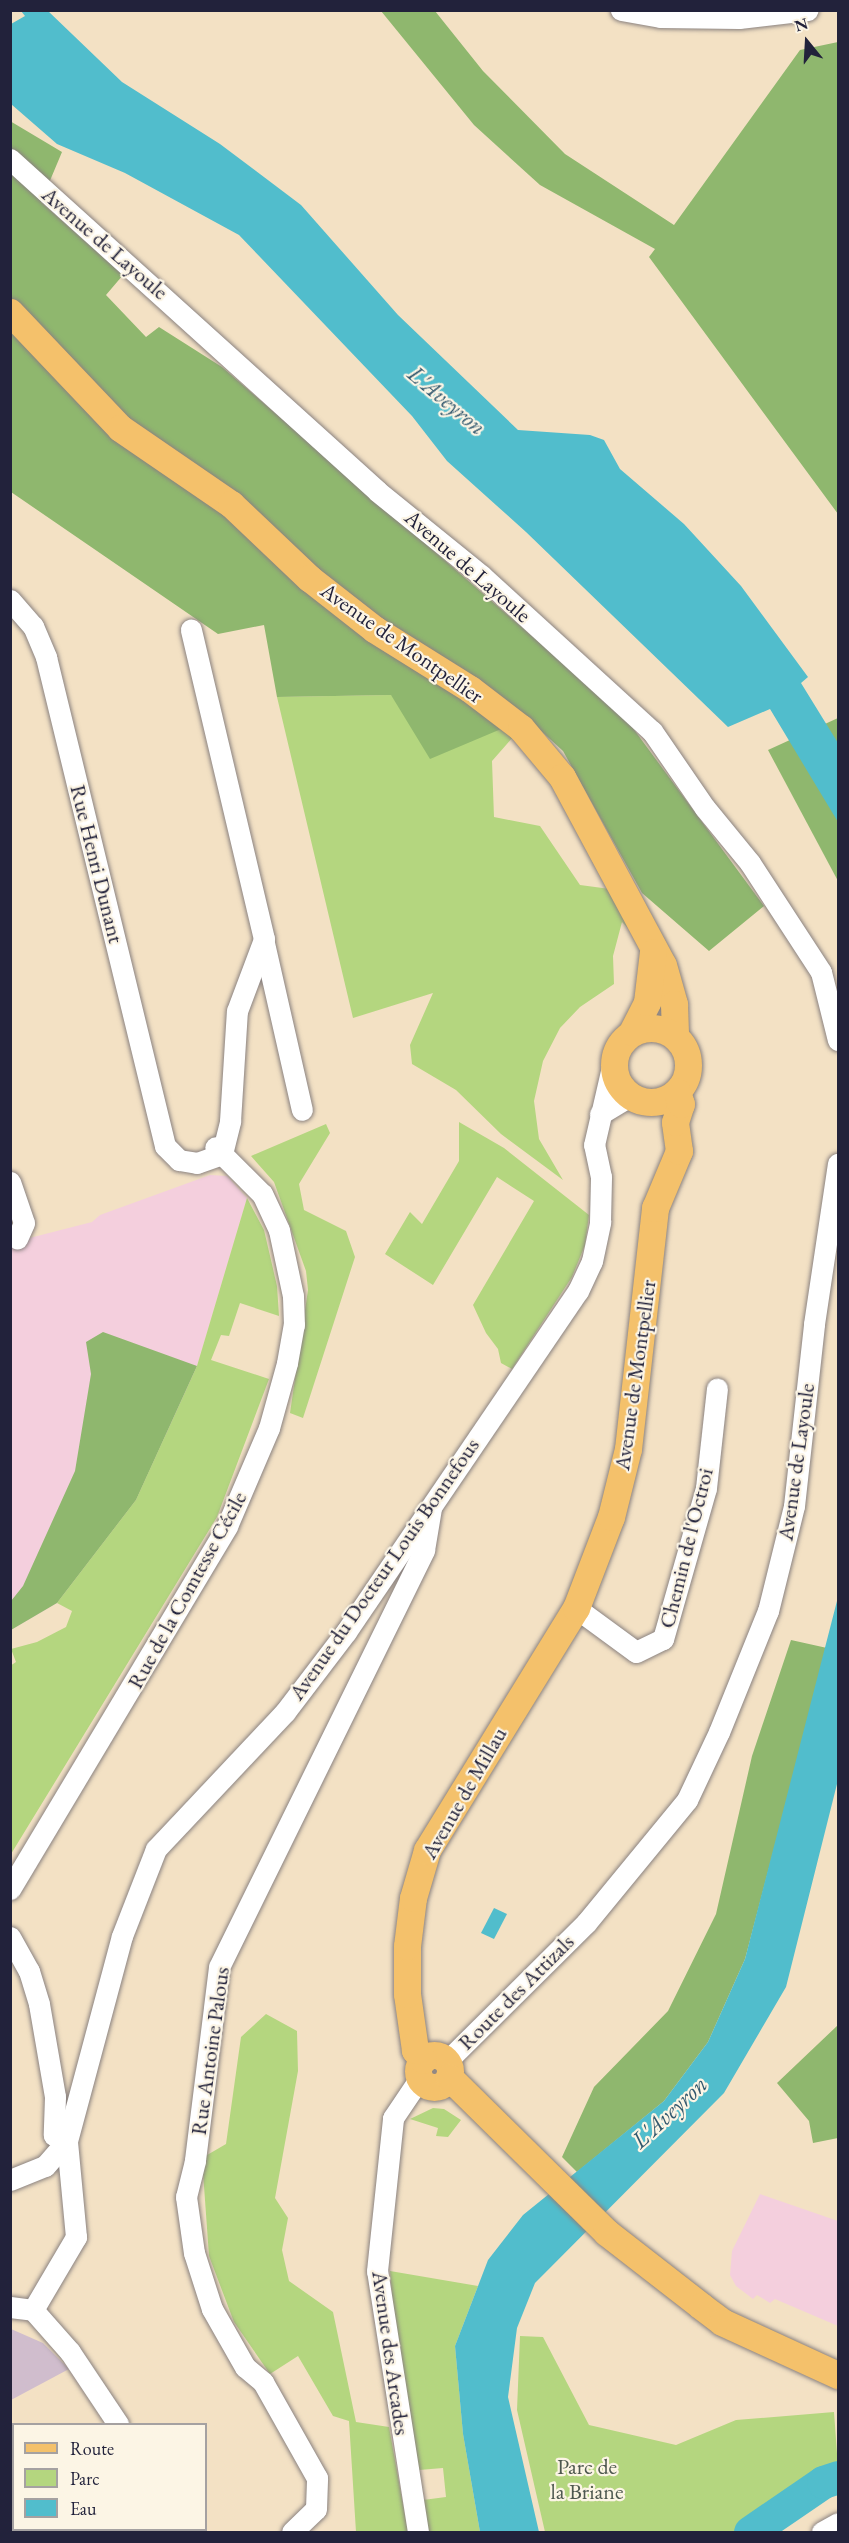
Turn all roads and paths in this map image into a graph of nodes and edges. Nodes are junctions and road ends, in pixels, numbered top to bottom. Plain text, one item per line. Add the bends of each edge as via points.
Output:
1 (621, 10) edge
2 (808, 10) edge
3 (10, 159) edge
4 (10, 312) edge
5 (10, 600) edge
6 (191, 630) dead end
7 (264, 939) junction
8 (653, 951) junction
9 (632, 1032) junction
10 (675, 1036) junction
11 (838, 1040) edge
12 (613, 1063) junction
13 (677, 1092) junction
14 (636, 1099) junction
15 (302, 1110) dead end
16 (600, 1114) junction
17 (675, 1122) junction
18 (221, 1147) junction
19 (838, 1164) edge
20 (10, 1182) edge
21 (17, 1239) dead end
22 (717, 1389) dead end
23 (433, 1498) junction
24 (576, 1608) junction
25 (531, 1684) joint
26 (10, 1889) edge
27 (586, 1923) joint
28 (10, 1937) edge
29 (434, 2072) junction
30 (67, 2141) junction
31 (10, 2180) edge
32 (10, 2307) edge
33 (33, 2310) junction
34 (838, 2375) edge
35 (117, 2423) edge
36 (838, 2523) edge
37 (292, 2532) edge
38 (418, 2532) edge
39 (822, 2532) edge

1 - 2 street via 660,17 739,18
3 - 11 street, Avenue de Layoule via 652,731 705,808 750,863 821,972
4 - 8 main road, Avenue de Montpellier via 120,428 231,504 309,578 374,629 470,689 521,728 568,787 621,882
5 - 18 street, Rue Henri Dunant via 33,626 46,657 154,1112 164,1137 184,1150
6 - 7 street
7 - 15 street via 271,987
7 - 18 street via 237,1011 230,1121
8 - 9 main road via 647,1002
8 - 10 main road, Avenue de Montpellier via 663,965 674,1004
9 - 10 main road via 654,1027
9 - 12 main road via 619,1046
10 - 13 main road via 683,1046 688,1064 685,1082
12 - 14 main road via 615,1076
12 - 16 street, Avenue du Docteur Louis Bonnefous
13 - 14 main road via 656,1102
13 - 17 main road, Avenue de Montpellier via 681,1104
14 - 16 street
14 - 17 main road
16 - 23 street, Avenue du Docteur Louis Bonnefous via 594,1145 602,1178 602,1204 592,1261 578,1291
17 - 24 main road, Avenue de Montpellier via 678,1151 655,1208 628,1449 611,1517
18 - 26 street, Rue de la Comtesse Cécile via 262,1194 279,1230 288,1264 294,1325 269,1428 219,1541
19 - 27 street, Avenue de Layoule via 814,1324 794,1506 768,1611 688,1798
20 - 21 street via 24,1223
22 - 24 street, Chemin de l'Octroi via 706,1488 663,1639 636,1652
23 - 30 street, Avenue du Docteur Louis Bonnefous via 346,1632 285,1712 156,1849 122,1935
23 - 37 street, Rue Antoine Palous via 424,1550 219,1967 195,2160 186,2197 194,2253 212,2309 245,2367 263,2382 317,2478 316,2509
24 - 25 main road, Avenue de Montpellier
25 - 29 main road, Avenue de Millau via 427,1850 413,1898 407,1947 411,2016
27 - 29 street, Route des Attizals
28 - 30 street via 29,1971 39,2004 55,2097 54,2135
29 - 34 main road, Avenue de Millau via 467,2098 603,2229 722,2322
29 - 38 street, Avenue des Arcades via 402,2103 393,2118 377,2271
30 - 31 street, Avenue du Docteur Louis Bonnefous via 45,2166
30 - 33 street via 76,2237 62,2267
32 - 33 street
33 - 35 street via 70,2352
36 - 39 street

